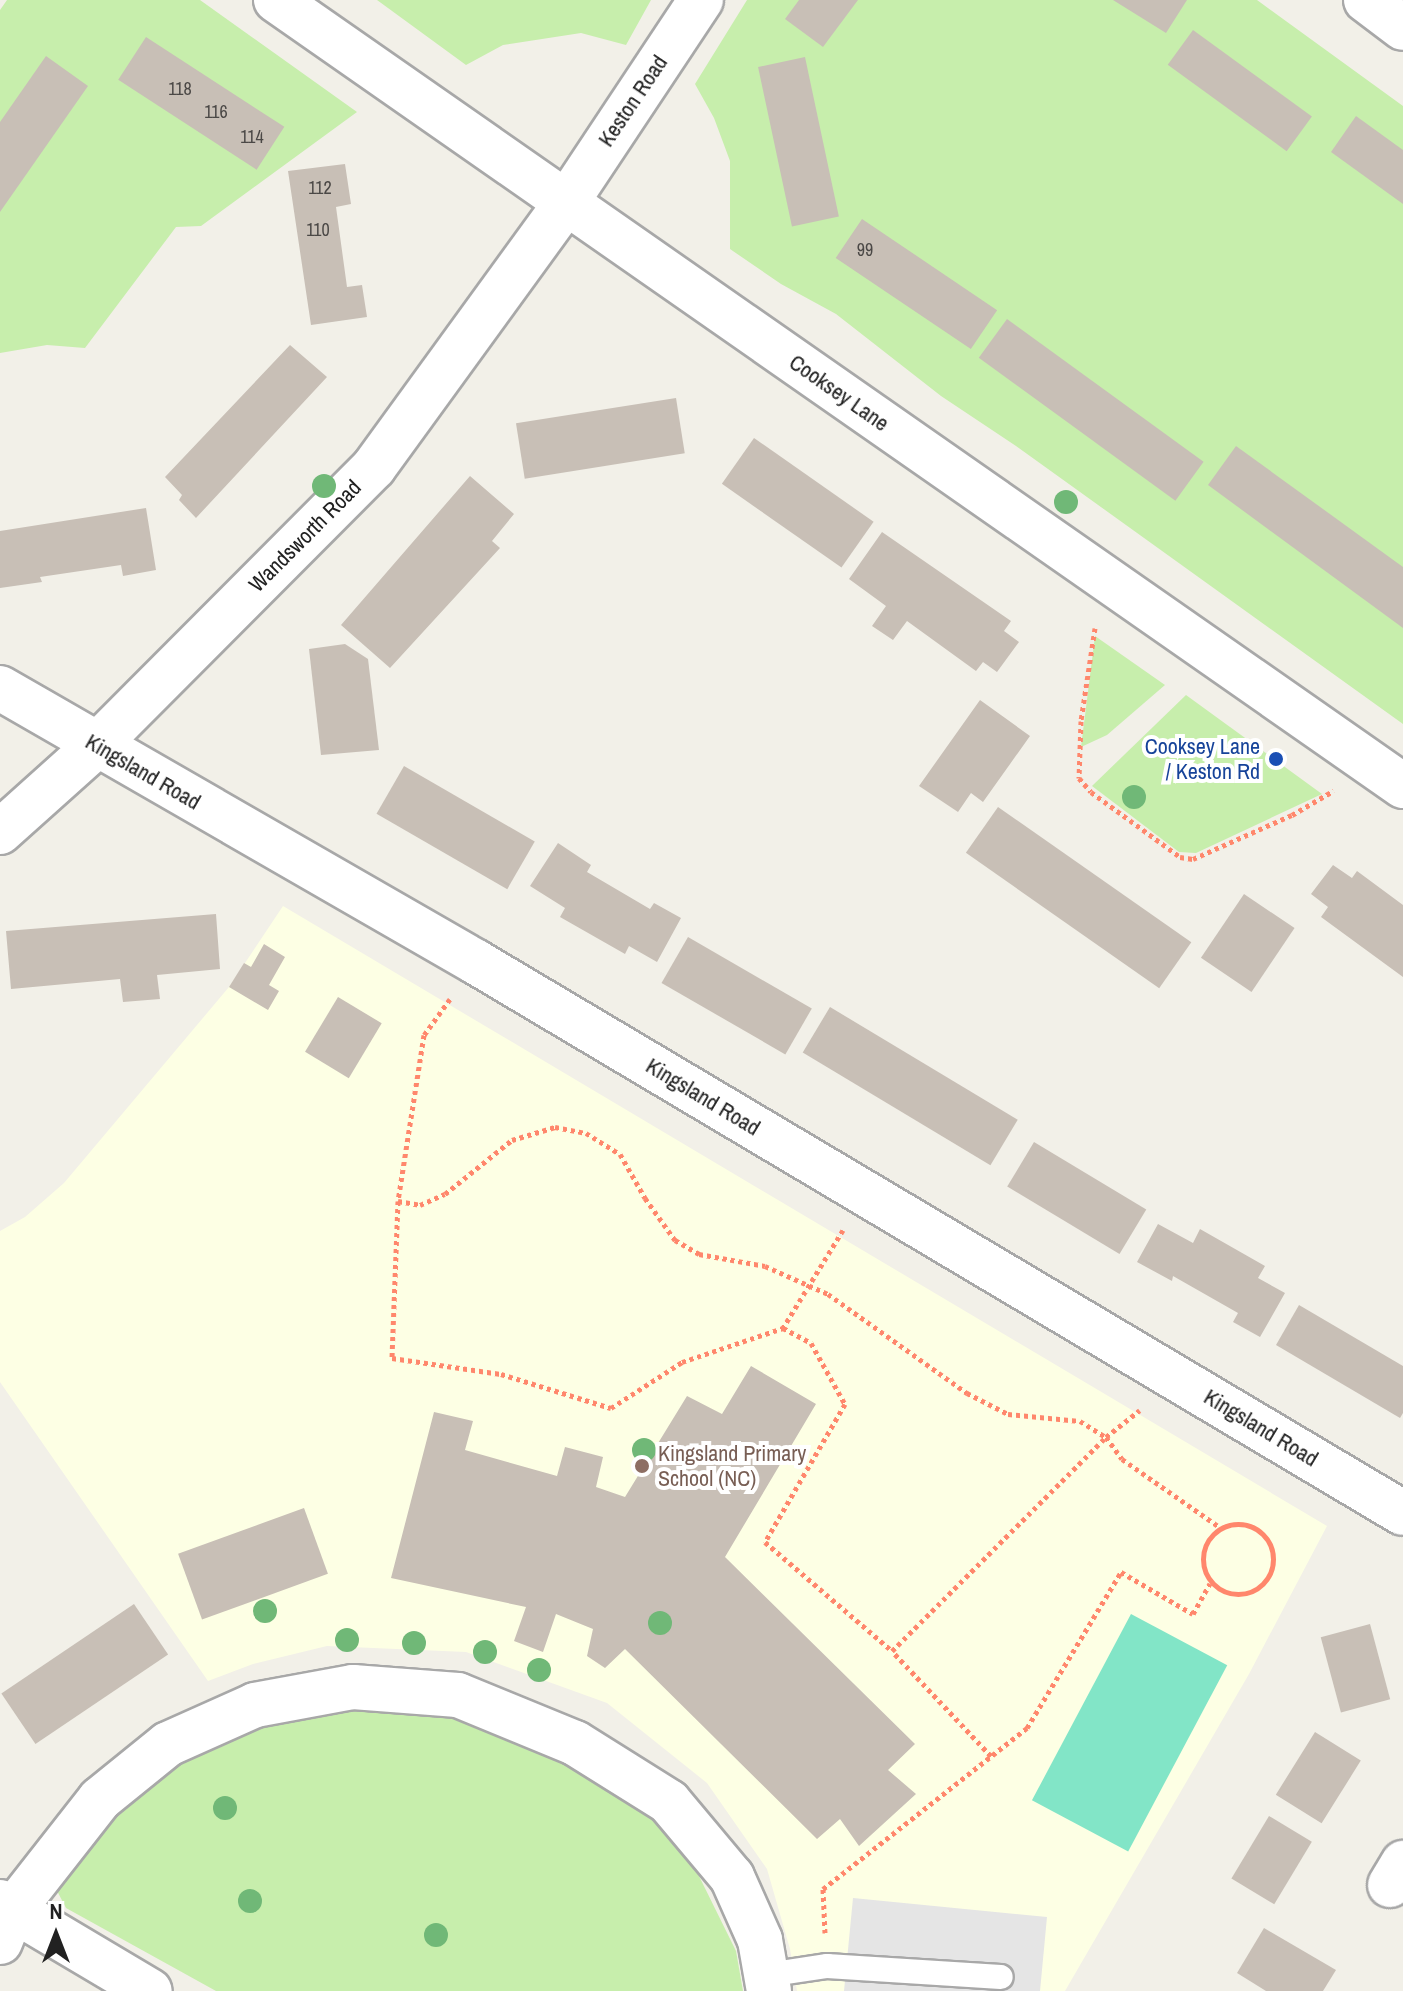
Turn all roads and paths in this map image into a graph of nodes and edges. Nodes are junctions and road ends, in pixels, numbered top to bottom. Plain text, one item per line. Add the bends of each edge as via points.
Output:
1 (276, 0) edge
2 (701, 0) edge
3 (1366, 0) edge
4 (1403, 28) edge
5 (566, 203) junction
6 (1128, 595) junction
7 (0, 688) edge
8 (96, 746) junction
9 (1390, 777) edge
10 (0, 832) edge
11 (476, 962) junction
12 (866, 1194) junction
13 (398, 1201) junction
14 (808, 1285) junction
15 (783, 1328) junction
16 (1178, 1379) junction
17 (1106, 1437) junction
18 (1403, 1513) edge
19 (1221, 1528) junction
20 (1210, 1583) junction
21 (892, 1651) junction
22 (991, 1756) junction
23 (4, 1918) edge
24 (827, 1966) junction
25 (1001, 1977) dead end
26 (768, 1983) edge
27 (150, 1991) edge

1 - 5 street, Cooksey Lane
2 - 5 street, Keston Road
3 - 4 street
5 - 6 street, Cooksey Lane
5 - 8 street, Wandsworth Road via 374,467
6 - 9 street, Cooksey Lane
6 - 9 path via 1092,630 1079,778 1180,857 1193,859
7 - 8 street, Kingsland Road
8 - 10 street, Wandsworth Road
8 - 11 street, Kingsland Road
11 - 12 street, Kingsland Road
11 - 13 path via 424,1035
12 - 14 path
12 - 16 street, Kingsland Road
13 - 14 path via 420,1205 445,1194 512,1140 555,1127 586,1133 620,1154 675,1240 699,1254 765,1266
13 - 15 path via 392,1358 501,1374 611,1408 682,1362
14 - 15 path
14 - 17 path via 994,1407 1008,1414 1080,1421
15 - 21 path via 811,1343 845,1404 765,1542
16 - 17 path
16 - 18 street, Kingsland Road
17 - 19 path via 1122,1459
17 - 21 path
19 - 20 path via 1205,1545 1203,1566
19 - 20 path via 1247,1524 1262,1532 1272,1545 1275,1562 1267,1581 1250,1593 1230,1594
20 - 22 path via 1193,1614 1121,1572 1027,1728
21 - 22 path
22 - 24 path via 823,1889
23 - 26 street via 100,1799 168,1744 255,1705 353,1687 458,1695 575,1743 669,1802 732,1877 760,1940
23 - 27 street
24 - 25 lane
24 - 26 lane

